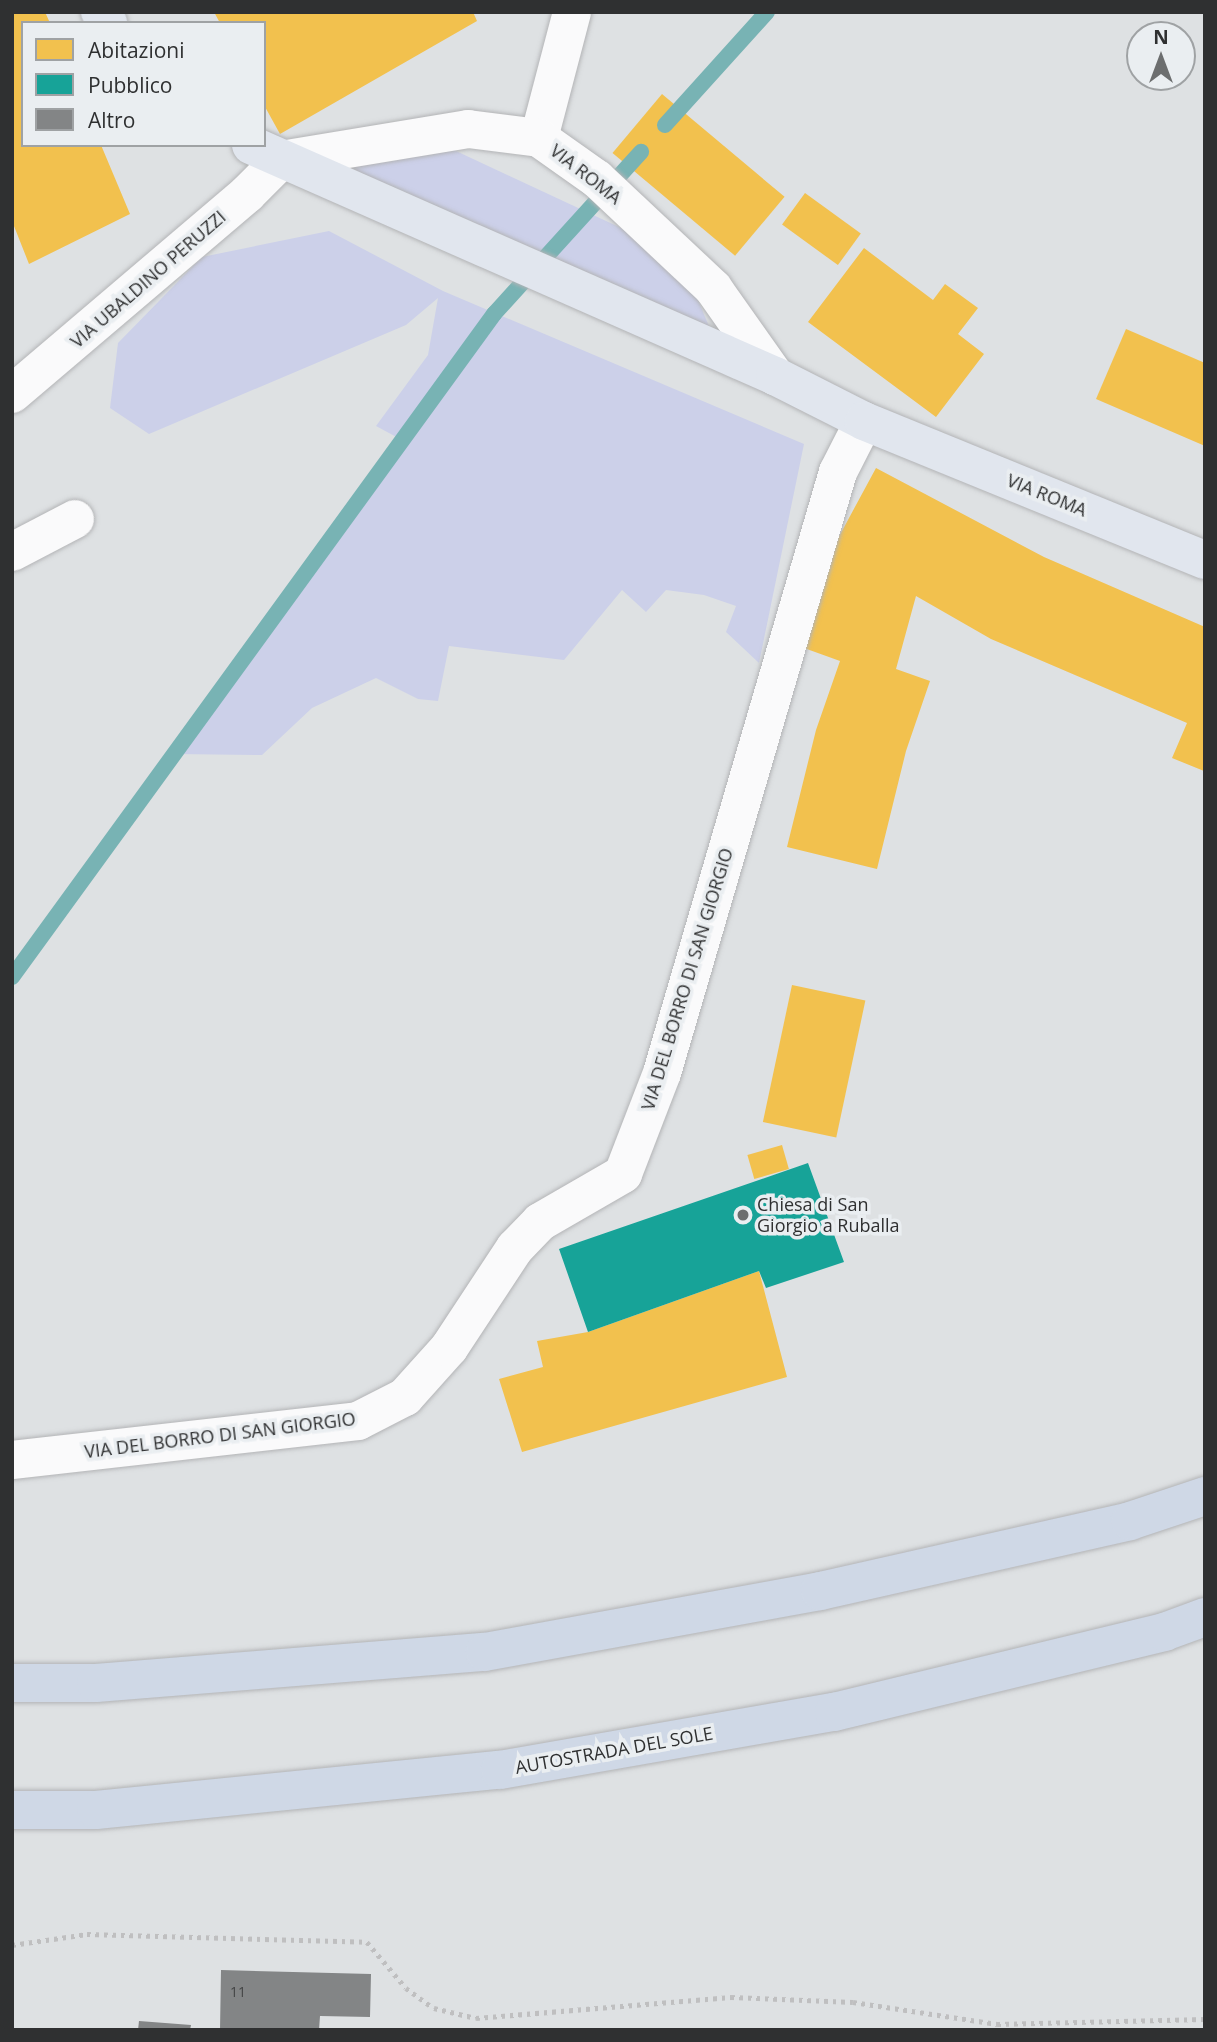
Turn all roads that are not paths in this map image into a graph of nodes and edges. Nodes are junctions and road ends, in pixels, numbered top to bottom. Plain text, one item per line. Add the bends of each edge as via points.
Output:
1 (572, 12) edge
2 (539, 138) junction
3 (266, 153) edge
4 (775, 376) junction
5 (12, 394) edge
6 (864, 421) junction
7 (75, 519) dead end
8 (12, 552) edge
9 (1205, 560) edge
10 (12, 1460) edge
11 (1205, 1496) edge
12 (1205, 1617) edge
13 (12, 1683) edge
14 (12, 1810) edge

1 - 2 street
2 - 3 street, VIA ROMA via 468,129
2 - 4 street, VIA ROMA via 597,179 713,288
3 - 4 main road, VIA ROMA
3 - 5 street, VIA UBALDINO PERUZZI via 247,194
4 - 6 main road, VIA ROMA
6 - 9 main road, VIA ROMA
6 - 10 street, VIA DEL BORRO DI SAN GIORGIO via 838,472 662,1073 623,1174 540,1222 514,1248 449,1348 405,1397 358,1420
7 - 8 street
11 - 13 highway via 1130,1521 820,1591 485,1652 96,1683
12 - 14 highway, AUTOSTRADA DEL SOLE via 1164,1632 834,1712 499,1770 96,1810

